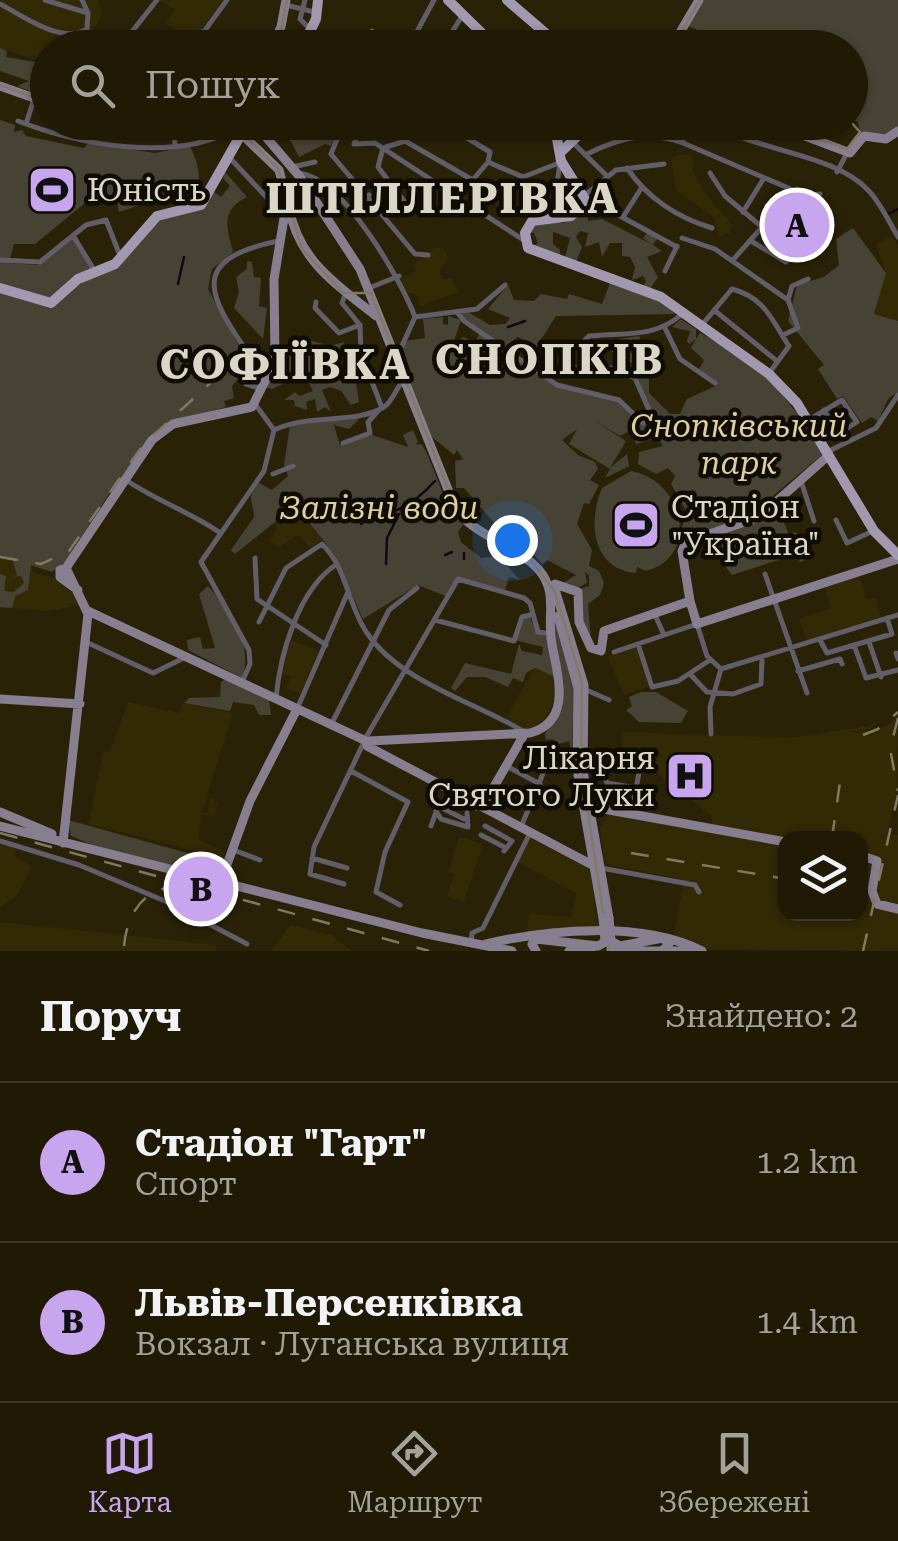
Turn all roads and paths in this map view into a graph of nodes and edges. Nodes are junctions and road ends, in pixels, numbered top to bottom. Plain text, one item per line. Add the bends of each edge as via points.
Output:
1 (44, 0) edge
2 (82, 0) edge
3 (158, 0) edge
4 (228, 0) edge
5 (305, 0) edge
6 (434, 0) edge
7 (507, 0) edge
8 (698, 0) edge
9 (452, 1) edge
10 (0, 4) edge
11 (286, 4) edge
12 (318, 6) edge
13 (303, 10) junction
14 (464, 12) junction
15 (88, 14) junction
16 (59, 30) edge
17 (86, 30) edge
18 (134, 30) edge
19 (204, 30) edge
20 (277, 30) edge
21 (311, 30) joint
22 (418, 30) edge
23 (453, 30) edge
24 (480, 30) edge
25 (541, 30) edge
26 (681, 30) edge
27 (0, 86) edge
28 (30, 97) edge
29 (30, 111) edge
30 (18, 121) dead end
31 (26, 124) junction
32 (30, 125) edge
33 (898, 131) edge
34 (868, 136) edge
35 (114, 140) edge
36 (175, 140) edge
37 (206, 140) edge
38 (235, 140) edge
39 (255, 140) edge
40 (255, 140) edge
41 (337, 140) edge
42 (356, 140) edge
43 (470, 140) edge
44 (558, 140) edge
45 (618, 140) edge
46 (675, 140) edge
47 (745, 140) edge
48 (816, 140) edge
49 (861, 140) edge
50 (571, 141) joint
51 (202, 142) joint
52 (682, 142) joint
53 (175, 144) junction
54 (383, 148) junction
55 (850, 153) junction
56 (331, 154) junction
57 (586, 155) junction
58 (561, 156) junction
59 (230, 157) junction
60 (488, 162) junction
61 (664, 164) dead end
62 (627, 168) junction
63 (288, 171) junction
64 (837, 172) junction
65 (710, 173) dead end
66 (606, 175) junction
67 (764, 178) junction
68 (470, 179) junction
69 (642, 187) junction
70 (794, 191) junction
71 (820, 194) dead end
72 (369, 195) junction
73 (460, 195) junction
74 (585, 196) junction
75 (287, 200) junction
76 (407, 205) dead end
77 (274, 206) junction
78 (348, 211) junction
79 (744, 212) junction
80 (623, 217) junction
81 (551, 218) junction
82 (286, 219) junction
83 (687, 220) junction
84 (712, 228) dead end
85 (762, 228) junction
86 (74, 236) junction
87 (898, 237) edge
88 (296, 238) junction
89 (682, 238) junction
90 (280, 240) junction
91 (525, 241) junction
92 (750, 241) junction
93 (677, 247) junction
94 (118, 254) junction
95 (428, 254) dead end
96 (802, 256) dead end
97 (0, 260) edge
98 (732, 261) junction
99 (665, 271) dead end
100 (96, 273) junction
101 (398, 276) junction
102 (808, 279) dead end
103 (505, 285) dead end
104 (0, 288) edge
105 (370, 289) junction
106 (349, 296) junction
107 (788, 300) junction
108 (316, 305) dead end
109 (370, 306) junction
110 (714, 310) junction
111 (458, 312) junction
112 (682, 314) junction
113 (414, 317) junction
114 (360, 325) junction
115 (665, 328) junction
116 (699, 328) junction
117 (783, 335) junction
118 (777, 361) junction
119 (395, 362) junction
120 (769, 374) junction
121 (402, 382) junction
122 (714, 383) dead end
123 (259, 388) junction
124 (898, 395) edge
125 (255, 404) junction
126 (382, 407) junction
127 (824, 410) junction
128 (808, 420) junction
129 (274, 430) junction
130 (343, 443) dead end
131 (828, 453) junction
132 (268, 464) junction
133 (293, 466) dead end
134 (124, 478) junction
135 (800, 478) junction
136 (836, 520) dead end
137 (814, 521) dead end
138 (874, 531) junction
139 (219, 532) junction
140 (898, 557) edge
141 (254, 558) dead end
142 (337, 564) junction
143 (766, 574) dead end
144 (416, 588) dead end
145 (348, 591) junction
146 (557, 591) junction
147 (774, 599) junction
148 (690, 602) junction
149 (268, 605) junction
150 (88, 611) junction
151 (530, 614) junction
152 (656, 614) junction
153 (898, 616) edge
154 (554, 618) junction
155 (887, 618) junction
156 (436, 620) junction
157 (259, 622) dead end
158 (297, 622) junction
159 (697, 624) junction
160 (565, 630) junction
161 (550, 634) junction
162 (664, 635) junction
163 (374, 640) junction
164 (820, 640) junction
165 (86, 642) junction
166 (868, 642) junction
167 (638, 644) junction
168 (326, 645) junction
169 (854, 645) junction
170 (791, 649) junction
171 (614, 652) dead end
172 (188, 656) junction
173 (762, 659) junction
174 (710, 660) junction
175 (841, 661) dead end
176 (407, 669) junction
177 (721, 669) junction
178 (898, 670) edge
179 (798, 671) junction
180 (688, 673) junction
181 (881, 677) junction
182 (242, 682) junction
183 (584, 689) junction
184 (714, 694) junction
185 (807, 694) dead end
186 (276, 698) junction
187 (0, 700) edge
188 (609, 700) dead end
189 (80, 704) junction
190 (297, 709) junction
191 (331, 725) junction
192 (711, 731) dead end
193 (525, 733) junction
194 (365, 742) junction
195 (580, 754) junction
196 (506, 766) junction
197 (583, 770) junction
198 (351, 771) junction
199 (639, 772) dead end
200 (540, 784) junction
201 (636, 788) junction
202 (431, 795) dead end
203 (586, 807) junction
204 (437, 811) junction
205 (0, 812) edge
206 (631, 814) junction
207 (484, 815) junction
208 (0, 826) edge
209 (431, 826) dead end
210 (524, 832) junction
211 (64, 840) junction
212 (0, 841) edge
213 (778, 841) edge
214 (231, 850) junction
215 (312, 858) junction
216 (868, 858) edge
217 (260, 860) dead end
218 (593, 865) junction
219 (347, 868) dead end
220 (220, 884) junction
221 (344, 884) dead end
222 (699, 892) dead end
223 (400, 905) dead end
224 (898, 910) edge
225 (618, 932) junction
226 (582, 934) junction
227 (663, 938) junction
228 (536, 939) junction
229 (247, 944) dead end
230 (470, 944) junction
231 (484, 945) junction
232 (608, 948) edge
233 (512, 951) edge
234 (535, 951) edge
235 (569, 951) edge
236 (662, 951) edge
237 (689, 951) edge
238 (700, 951) edge

1 - 15 street
2 - 15 street
3 - 18 street
4 - 19 street
5 - 13 street
6 - 22 street
7 - 25 main road
8 - 26 main road
9 - 14 main road
10 - 16 street
11 - 13 street
11 - 20 main road
12 - 13 street
12 - 21 main road
13 - 21 street via 300,20
14 - 23 street
14 - 24 main road
15 - 17 street
27 - 28 main road
29 - 31 street
30 - 31 street
31 - 32 street
33 - 34 main road via 888,139
35 - 53 street
36 - 53 street
37 - 51 street
38 - 59 main road
39 - 63 main road
40 - 63 main road
41 - 56 street
42 - 54 street via 355,145
43 - 60 street via 490,152
44 - 58 main road
45 - 57 street
46 - 52 street
47 - 64 street
48 - 55 main road
49 - 55 main road
50 - 57 street
50 - 58 main road
51 - 53 street
52 - 67 street
54 - 68 street via 404,141
54 - 73 street
54 - 76 street via 378,167
55 - 64 street
56 - 63 street
56 - 72 street
57 - 66 street
58 - 60 street via 529,176
58 - 74 main road
58 - 81 street
59 - 77 street
59 - 94 main road via 201,205 157,216
60 - 68 street
61 - 62 street
62 - 66 street
62 - 69 street
63 - 75 main road
63 - 78 street via 320,178
63 - 105 main road
64 - 87 street via 870,192
65 - 79 street
66 - 74 street
67 - 70 street
67 - 79 street
68 - 73 street
69 - 80 street
69 - 83 street
70 - 71 street
70 - 85 street
72 - 78 street
72 - 95 street via 415,254
73 - 91 street
74 - 80 street
74 - 81 main road via 577,213
75 - 77 street
75 - 82 main road
77 - 82 street
78 - 101 street
79 - 85 street
80 - 93 street
81 - 91 main road via 532,220
82 - 88 main road
82 - 90 main road
83 - 84 street
83 - 89 street
85 - 92 street
86 - 94 street via 106,220
86 - 97 street via 35,264
86 - 100 street
88 - 90 main road
88 - 106 main road
89 - 93 street
89 - 98 street
90 - 123 main road via 275,361
90 - 123 street via 224,260 211,285 216,305 250,356 246,384
91 - 112 main road via 539,255 654,294
92 - 96 street via 786,262 793,253
92 - 98 street
93 - 99 street
94 - 100 main road
98 - 107 street
100 - 104 main road via 52,302
101 - 105 street
101 - 113 street
102 - 107 street via 792,286
103 - 111 street via 480,308
105 - 106 main road
105 - 109 main road
106 - 109 main road
106 - 114 street via 342,303
107 - 117 street via 798,327
108 - 114 street via 339,332
109 - 119 main road
110 - 116 street
110 - 117 street via 734,289 773,316
110 - 118 street
111 - 113 street
111 - 115 street via 557,385 619,400 640,423 649,410 636,378 584,358 579,346 589,336
112 - 115 street
112 - 116 main road
113 - 119 street
114 - 126 street via 361,352
115 - 122 street via 680,359
116 - 120 main road
117 - 118 street via 789,346
118 - 120 street
119 - 121 main road
120 - 128 main road
121 - 126 street
121 - 146 main road via 450,500 469,524 533,564
123 - 125 main road
124 - 131 street via 878,426
125 - 129 street
125 - 134 main road via 166,427
126 - 129 street via 358,416 298,419
126 - 130 street via 368,422 370,433
127 - 127 street via 842,400 857,422 838,434
127 - 128 street
128 - 131 main road
129 - 132 street
131 - 135 main road
131 - 138 main road
132 - 133 street via 275,473
132 - 139 street
134 - 139 street
134 - 150 main road via 66,574
135 - 137 street
135 - 148 main road via 759,516 684,543
136 - 138 street via 847,543
138 - 140 main road
139 - 182 street via 202,565 248,650
140 - 147 main road
141 - 149 street via 256,597
142 - 145 street
142 - 149 street via 322,544 308,552 286,568
142 - 158 street via 317,581
143 - 147 street
144 - 163 street via 394,603
145 - 163 street
145 - 168 street
146 - 152 main road via 578,592 579,622 596,652 603,648 604,631
146 - 154 main road
146 - 160 main road
147 - 159 main road
147 - 170 street
148 - 152 main road
148 - 159 main road
149 - 157 street
149 - 158 street
150 - 165 main road
150 - 172 main road
151 - 156 street via 512,641
151 - 156 street via 524,598 460,578
151 - 161 street via 538,632
152 - 162 street
153 - 155 street
154 - 160 main road
154 - 161 main road
155 - 164 street
155 - 166 street via 892,634
156 - 176 street
158 - 168 street
158 - 186 street via 280,659
159 - 162 street
159 - 174 street
160 - 183 main road
160 - 195 main road via 578,688
161 - 193 main road via 560,698 545,724
162 - 167 street
163 - 176 street
163 - 191 street
164 - 169 street via 827,653
164 - 170 street
165 - 172 street via 152,673
165 - 189 main road
166 - 169 street
166 - 181 street
167 - 171 street
167 - 180 street via 652,687
168 - 190 street
169 - 181 street via 864,677
170 - 173 street
170 - 179 street
172 - 182 main road
173 - 177 street
173 - 184 street via 761,684
174 - 177 street
174 - 180 street
175 - 179 street
176 - 193 street
176 - 194 street
177 - 184 street
178 - 181 street
179 - 185 street
180 - 184 street
182 - 186 main road
183 - 188 street
183 - 195 main road
184 - 192 street
186 - 190 main road
187 - 189 main road
189 - 211 main road
190 - 191 main road
190 - 214 main road
191 - 194 main road
193 - 194 main road
193 - 196 main road
194 - 198 street
194 - 207 main road
195 - 197 main road
195 - 200 street via 549,759
195 - 203 main road
196 - 200 street
196 - 207 main road
197 - 201 street via 602,768 607,783
197 - 203 main road
198 - 215 street
198 - 223 street via 408,802 384,854 376,892
199 - 201 street
200 - 210 street
201 - 206 street
202 - 204 street
203 - 206 main road
203 - 218 main road
204 - 204 street via 442,818 470,827 465,816
204 - 209 street
205 - 211 main road
206 - 213 main road
207 - 207 street via 479,838 505,849 512,840
207 - 210 main road
208 - 211 main road
210 - 218 main road
210 - 230 street
211 - 220 main road
212 - 229 street via 150,894
214 - 217 street
214 - 220 main road
215 - 219 street
215 - 221 street via 312,876
216 - 224 main road via 878,861 872,894 878,904
218 - 222 street via 696,886
218 - 232 main road, bridge
220 - 230 main road
225 - 226 main road
225 - 227 main road
225 - 238 main road via 658,934
226 - 228 main road
226 - 231 main road
227 - 232 main road
227 - 236 main road via 669,944
227 - 238 main road
228 - 231 main road
228 - 232 main road
228 - 234 main road
230 - 231 main road
231 - 233 main road
231 - 234 main road
232 - 235 main road
232 - 236 main road
236 - 237 main road

